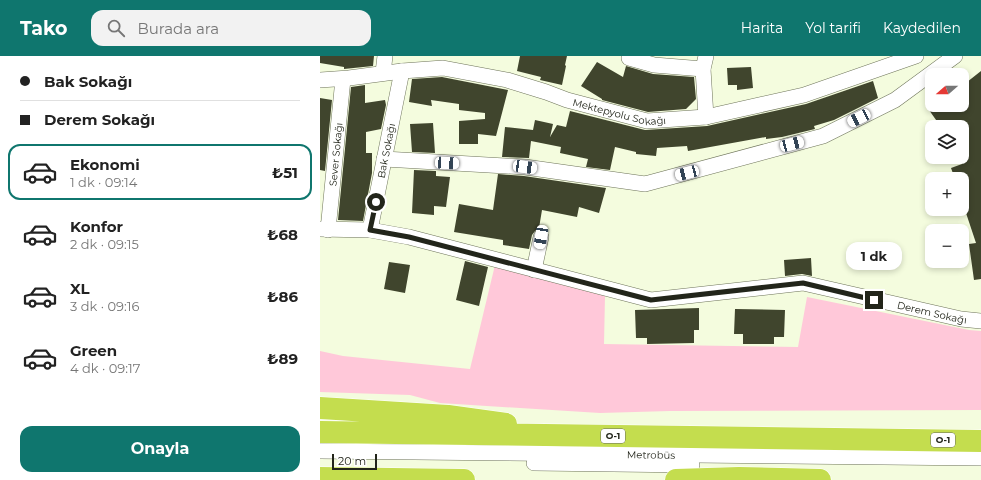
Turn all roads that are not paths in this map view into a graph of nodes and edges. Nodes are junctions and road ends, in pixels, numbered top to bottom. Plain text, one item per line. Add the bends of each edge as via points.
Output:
1 (385, 56) edge
2 (916, 56) edge
3 (955, 56) edge
4 (630, 58) dead end
5 (704, 62) edge
6 (402, 70) junction
7 (384, 73) junction
8 (343, 79) junction
9 (320, 80) edge
10 (706, 117) junction
11 (384, 159) junction
12 (324, 229) edge
13 (370, 230) junction
14 (541, 237) dead end
15 (534, 270) junction
16 (981, 321) edge
17 (320, 408) edge
18 (981, 428) edge
19 (320, 432) edge
20 (592, 436) junction
21 (906, 439) junction
22 (981, 441) edge
23 (320, 451) edge
24 (981, 458) edge
25 (320, 460) edge
26 (981, 468) edge
27 (320, 478) edge
28 (464, 480) edge
29 (676, 480) edge
30 (820, 480) edge

1 - 7 street
2 - 10 street, Mektepyolu Sokağı via 804,95
3 - 11 street via 895,100 823,136 645,184 525,167
4 - 5 street via 654,65
5 - 10 street
6 - 7 street, Mektepyolu Sokağı
6 - 10 street, Mektepyolu Sokağı via 443,68 507,80 567,100 647,121
6 - 11 street, Bak Sokağı
7 - 8 street, Mektepyolu Sokağı
8 - 9 street, Mektepyolu Sokağı
8 - 12 street, Sever Sokağı
11 - 13 street, Bak Sokağı
12 - 13 street, Derem Sokağı
13 - 15 street, Derem Sokağı via 409,237
14 - 15 street
15 - 16 street, Derem Sokağı via 651,300 803,283 961,319
17 - 20 highway via 448,416
18 - 21 highway
19 - 20 highway, O-1
20 - 21 highway, O-1
21 - 22 highway, O-1
23 - 24 street, Metrobüs
25 - 26 street, Metrobüs
27 - 28 highway
29 - 30 highway

